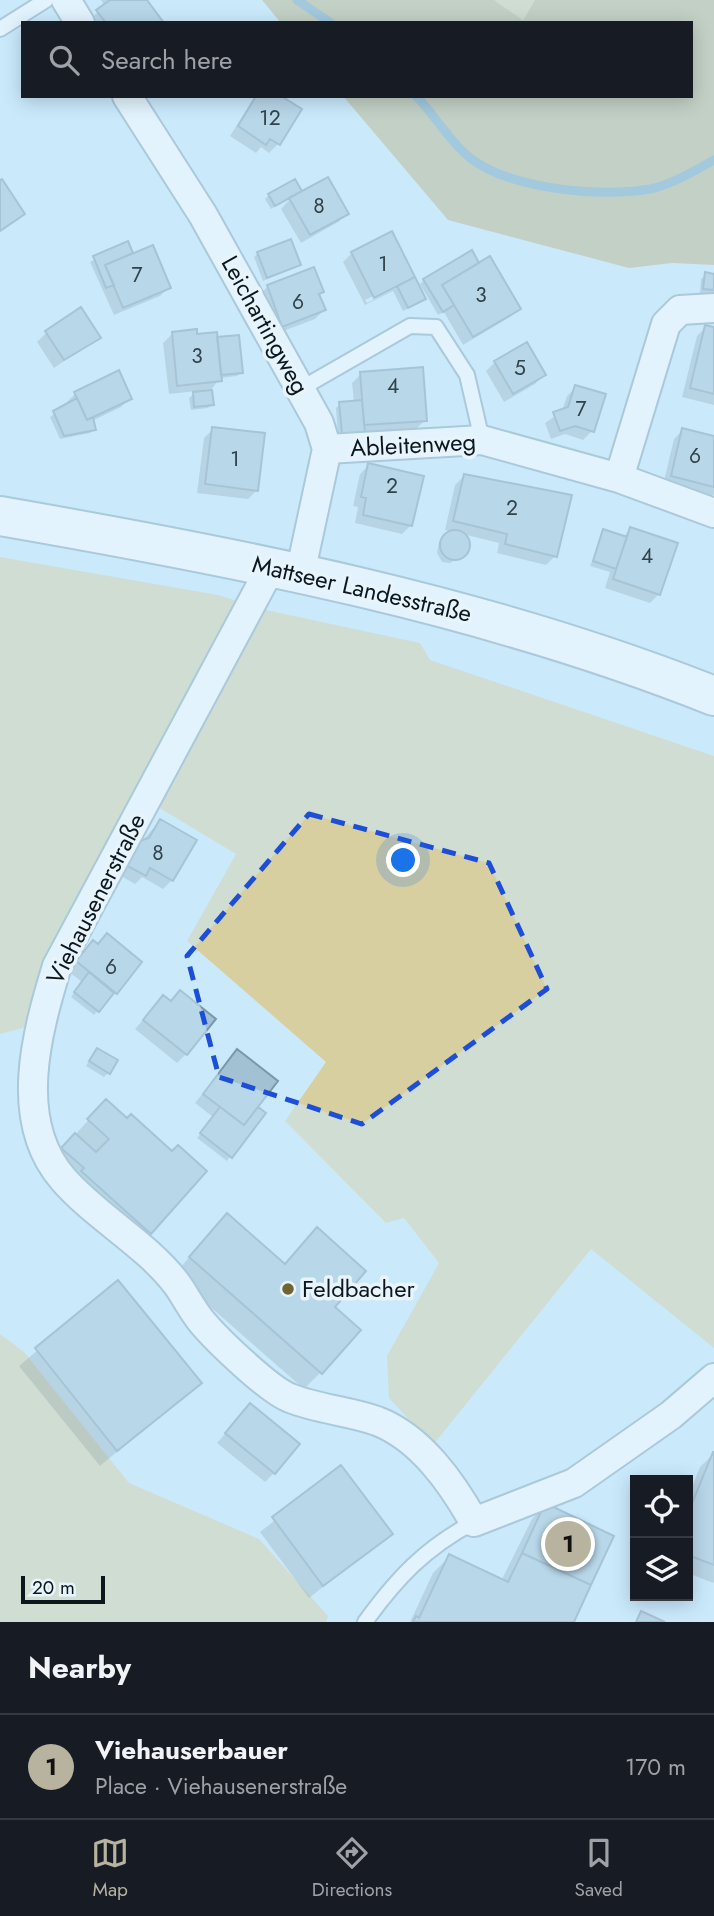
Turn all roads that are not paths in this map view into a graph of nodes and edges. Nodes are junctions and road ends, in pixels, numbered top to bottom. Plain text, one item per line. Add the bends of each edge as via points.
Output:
1 (46, 0) edge
2 (66, 0) edge
3 (79, 21) edge
4 (0, 29) edge
5 (128, 98) edge
6 (714, 308) edge
7 (302, 388) junction
8 (482, 440) junction
9 (327, 449) junction
10 (619, 478) junction
11 (714, 513) edge
12 (0, 516) edge
13 (286, 570) junction
14 (714, 696) edge
15 (714, 1378) edge
16 (474, 1522) junction
17 (365, 1622) edge

1 - 4 lane
2 - 3 street
5 - 7 street, Leichartingweg via 203,215
6 - 10 street via 680,310 666,324
7 - 8 lane via 411,326 436,327 467,374
7 - 9 street, Leichartingweg
8 - 9 street, Ableitenweg
8 - 10 street, Ableitenweg
9 - 13 street
10 - 11 street, Ableitenweg
12 - 13 main road, Mattseer Landesstraße
13 - 14 main road, Mattseer Landesstraße via 475,615 635,665
13 - 16 street, Viehausenerstraße via 57,966 32,1078 34,1115 62,1178 174,1281 203,1323 235,1354 288,1398 379,1422 419,1450 452,1483
15 - 16 street via 671,1415 574,1483
16 - 17 lane via 421,1555

